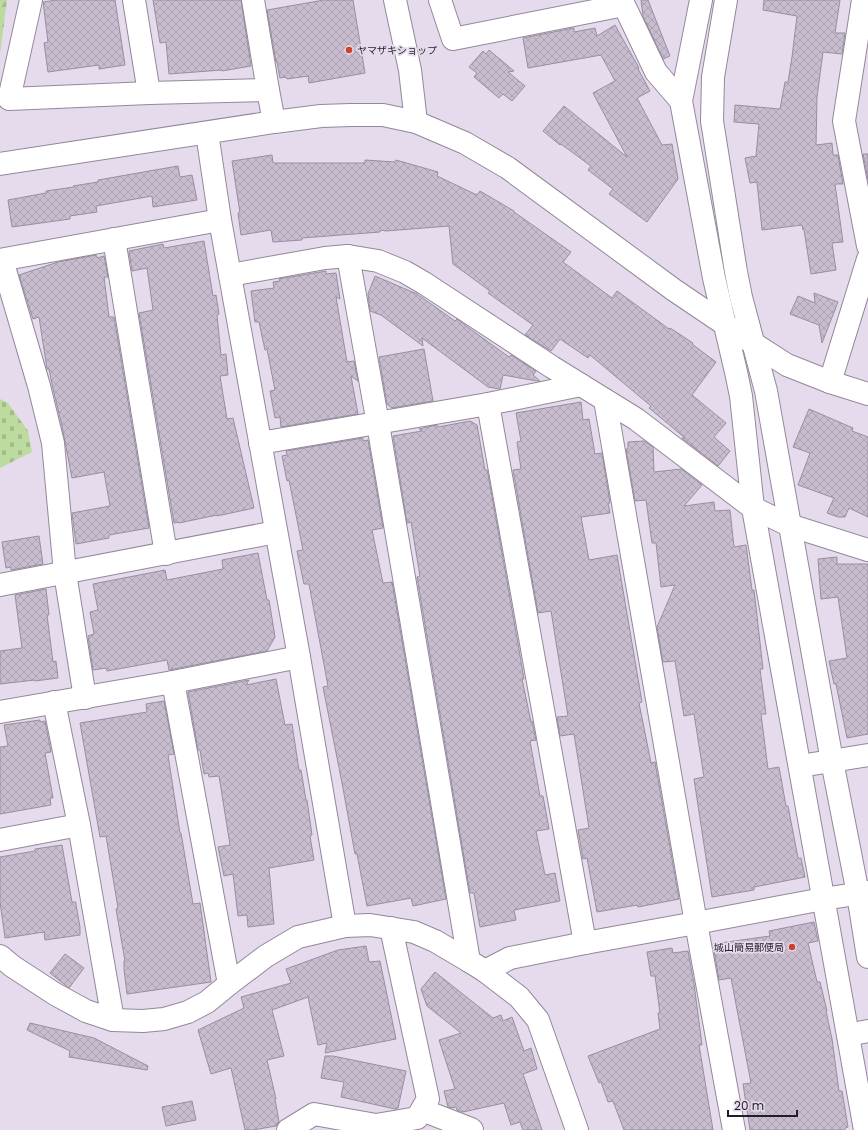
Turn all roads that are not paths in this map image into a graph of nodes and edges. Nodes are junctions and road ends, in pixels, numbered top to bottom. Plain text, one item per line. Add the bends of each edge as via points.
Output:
1 (30, 0) edge
2 (134, 0) edge
3 (253, 0) edge
4 (395, 0) edge
5 (440, 0) edge
6 (701, 0) edge
7 (726, 0) edge
8 (863, 0) edge
9 (624, 2) edge
10 (268, 90) junction
11 (149, 93) junction
12 (680, 102) junction
13 (274, 122) junction
14 (416, 122) junction
15 (207, 133) junction
16 (0, 164) edge
17 (220, 220) junction
18 (114, 239) junction
19 (868, 246) edge
20 (348, 256) junction
21 (868, 259) edge
22 (1, 260) edge
23 (230, 275) junction
24 (724, 323) junction
25 (754, 344) junction
26 (830, 382) junction
27 (581, 385) junction
28 (868, 394) edge
29 (605, 400) junction
30 (488, 404) junction
31 (378, 424) junction
32 (260, 444) junction
33 (753, 508) junction
34 (790, 525) junction
35 (276, 532) junction
36 (868, 550) edge
37 (166, 554) junction
38 (64, 573) junction
39 (0, 585) edge
40 (299, 657) junction
41 (173, 682) junction
42 (85, 698) junction
43 (54, 702) junction
44 (0, 712) edge
45 (868, 755) edge
46 (832, 761) junction
47 (800, 766) junction
48 (78, 825) junction
49 (0, 840) edge
50 (863, 893) edge
51 (823, 899) junction
52 (696, 923) junction
53 (345, 926) junction
54 (391, 928) junction
55 (585, 943) junction
56 (0, 956) edge
57 (868, 957) edge
58 (477, 966) junction
59 (229, 984) junction
60 (113, 1020) junction
61 (858, 1033) edge
62 (422, 1110) junction
63 (288, 1130) edge
64 (472, 1130) edge
65 (577, 1130) edge
66 (734, 1130) edge
67 (865, 1130) edge

1 - 11 street via 9,99
2 - 11 street
3 - 10 street
4 - 14 street via 410,70
5 - 9 street via 452,39
6 - 12 street
7 - 25 street via 713,77 712,121 736,272
8 - 19 street via 844,121
9 - 12 street via 656,72
10 - 11 street
10 - 13 street
12 - 24 street
13 - 14 street via 321,116 383,115
13 - 15 street
14 - 24 street via 465,142 508,168 674,290
15 - 16 street
15 - 17 street
17 - 18 street
17 - 23 street
18 - 22 street
18 - 37 street
20 - 23 street
20 - 27 street via 378,261 405,272
20 - 31 street
21 - 26 street
22 - 38 street via 39,386 52,443
23 - 32 street
24 - 25 street
24 - 33 street via 741,396
25 - 26 street via 787,365
25 - 34 street via 766,391
26 - 28 street
27 - 29 street
27 - 30 street
29 - 33 street via 636,419
29 - 52 street
30 - 31 street
30 - 55 street
31 - 32 street
31 - 58 street via 465,929
32 - 35 street
33 - 34 street
33 - 47 street
34 - 36 street
34 - 46 street
35 - 37 street
35 - 40 street
37 - 38 street
38 - 39 street
38 - 42 street
40 - 41 street
40 - 53 street
41 - 42 street
41 - 59 street
42 - 43 street
43 - 44 street
43 - 48 street
45 - 46 street
46 - 47 street
46 - 50 street
47 - 51 street
48 - 49 street
48 - 60 street
50 - 51 street
50 - 57 street
51 - 52 street
51 - 61 street
52 - 55 street
52 - 66 street
53 - 54 street via 370,925
53 - 59 street via 298,938 266,956
54 - 58 street via 414,932 435,940
54 - 62 street via 428,1099
55 - 58 street
56 - 60 street via 55,994 86,1011
58 - 65 street via 519,997 538,1020
59 - 60 street via 207,1002 188,1012 164,1019
61 - 67 street
62 - 63 street via 417,1118 376,1125 314,1114
62 - 64 street

